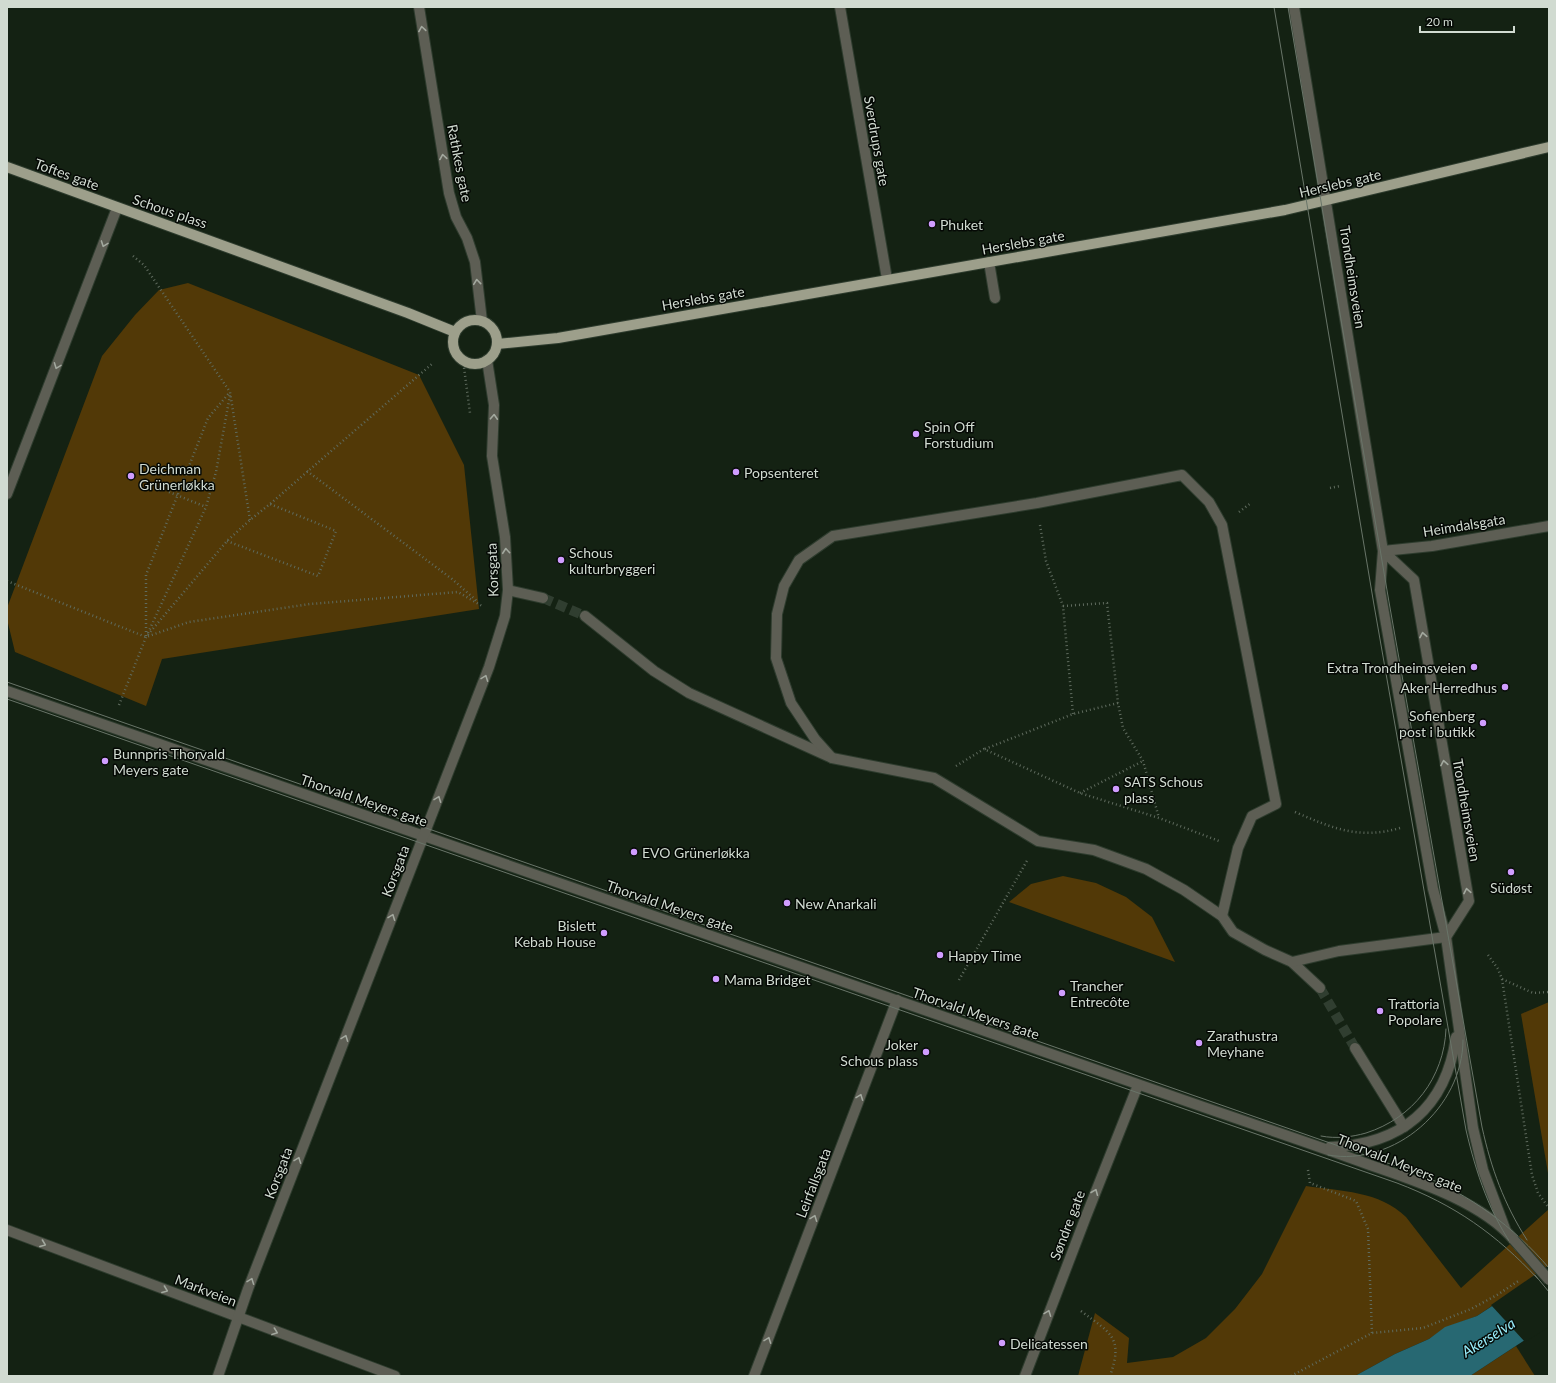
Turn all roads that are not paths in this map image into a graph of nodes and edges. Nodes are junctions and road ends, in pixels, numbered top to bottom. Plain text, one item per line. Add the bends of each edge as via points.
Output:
1 (419, 7) edge
2 (840, 7) edge
3 (1294, 7) edge
4 (1549, 147) edge
5 (7, 167) edge
6 (1327, 201) junction
7 (117, 208) junction
8 (989, 262) junction
9 (887, 279) junction
10 (995, 298) dead end
11 (482, 321) junction
12 (455, 332) junction
13 (497, 344) junction
14 (487, 360) junction
15 (7, 494) edge
16 (1549, 526) edge
17 (1383, 550) junction
18 (508, 590) junction
19 (543, 598) tunnel mouth
20 (585, 616) tunnel mouth
21 (7, 691) edge
22 (832, 758) junction
23 (424, 835) junction
24 (1222, 916) junction
25 (1446, 937) junction
26 (1292, 962) junction
27 (1320, 988) tunnel mouth
28 (897, 1000) junction
29 (1457, 1026) junction
30 (1355, 1048) tunnel mouth
31 (1138, 1085) junction
32 (1404, 1127) junction
33 (1324, 1148) junction
34 (7, 1230) edge
35 (1506, 1231) junction
36 (1549, 1280) edge
37 (238, 1318) junction
38 (218, 1376) edge
39 (394, 1376) edge
40 (754, 1376) edge
41 (1025, 1376) edge

11 -> 1 street, Rathkes gate via 475,262 449,193
2 - 9 street, Sverdrups gate
3 - 6 street, Trondheimsveien
4 - 6 main road, Herslebs gate
5 - 7 main road, Toftes gate
6 - 8 main road, Herslebs gate
6 - 17 street, Trondheimsveien
7 - 12 main road, Schous plass
7 -> 15 street, Schous plass
8 - 9 main road, Herslebs gate
8 - 10 street
9 - 13 main road, Herslebs gate via 558,338
11 - 12 main road via 466,321
11 - 13 main road via 493,329
12 - 14 main road via 453,348 457,355 463,360 478,364
13 - 14 main road via 495,351
18 -> 14 street, Korsgata via 505,537 492,456 494,405
16 - 17 street, Heimdalsgata via 1432,546
17 - 25 street, Trondheimsveien via 1380,590 1382,604 1433,889
25 -> 17 street, Trondheimsveien via 1469,901 1414,580
18 - 19 street
23 -> 18 street, Korsgata via 496,647 505,616
20 - 22 street via 654,671 689,693
21 - 23 street, Thorvald Meyers gate
22 - 24 street via 934,778 1038,841 1094,850 1146,869 1184,890
22 - 24 street via 815,739 791,703 776,658 777,614 784,586 799,560 832,536 1037,503 1182,475 1209,502 1222,525 1276,804 1252,816 1238,848
23 - 28 street, Thorvald Meyers gate
37 -> 23 street, Korsgata
24 - 26 street via 1233,932
25 - 26 street via 1339,951
25 - 29 street, Trondheimsveien
26 - 27 street
28 - 31 street, Thorvald Meyers gate
40 -> 28 street, Leirfallsgata
29 - 32 street, Thorvald Meyers gate via 1450,1065 1441,1086 1425,1109
29 - 35 street, Trondheimsveien via 1483,1170
30 - 32 street
31 - 33 street, Thorvald Meyers gate
41 -> 31 street, Søndre gate
32 - 33 street, Thorvald Meyers gate via 1367,1144
33 - 35 street, Thorvald Meyers gate via 1448,1195
34 -> 37 street, Markveien
35 - 36 street, bridge
37 - 38 street, Korsgata
37 -> 39 street, Markveien

